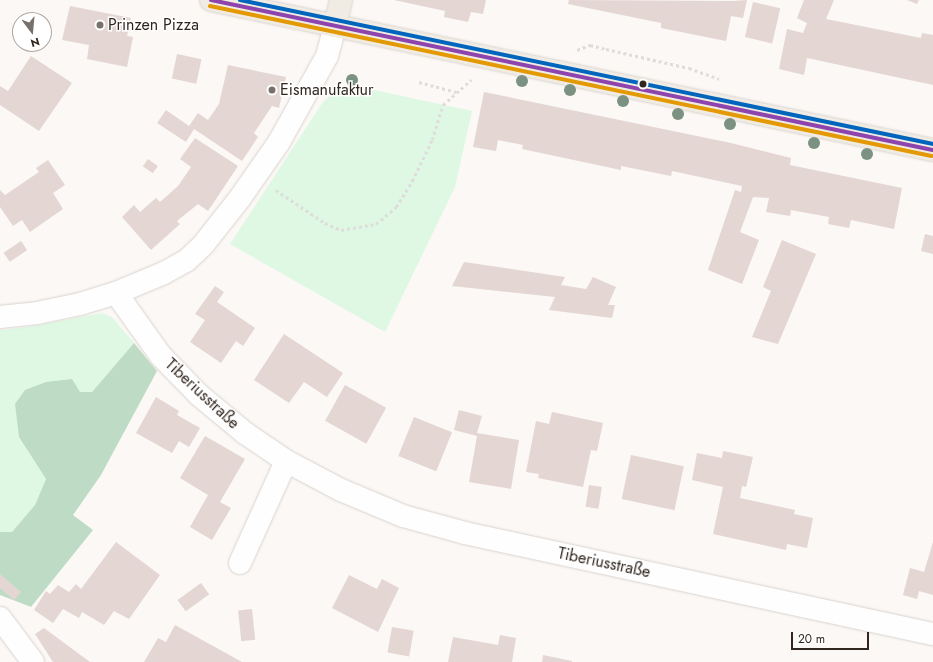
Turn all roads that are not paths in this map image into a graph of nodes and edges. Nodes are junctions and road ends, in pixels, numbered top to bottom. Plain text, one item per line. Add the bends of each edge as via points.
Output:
1 (211, 0) edge
2 (341, 0) edge
3 (335, 26) junction
4 (933, 150) edge
5 (116, 293) junction
6 (0, 317) edge
7 (286, 461) junction
8 (240, 563) dead end
9 (0, 618) edge
10 (933, 634) edge
11 (33, 662) edge

1 - 3 main road
2 - 3 main road
3 - 4 main road
3 - 5 street via 327,56 279,142 203,245 186,261
5 - 6 street via 80,304
5 - 7 street, Tiberiusstraße via 161,356 199,395 245,433
7 - 8 street
7 - 10 street, Tiberiusstraße via 341,490 390,510 465,533
9 - 11 street

